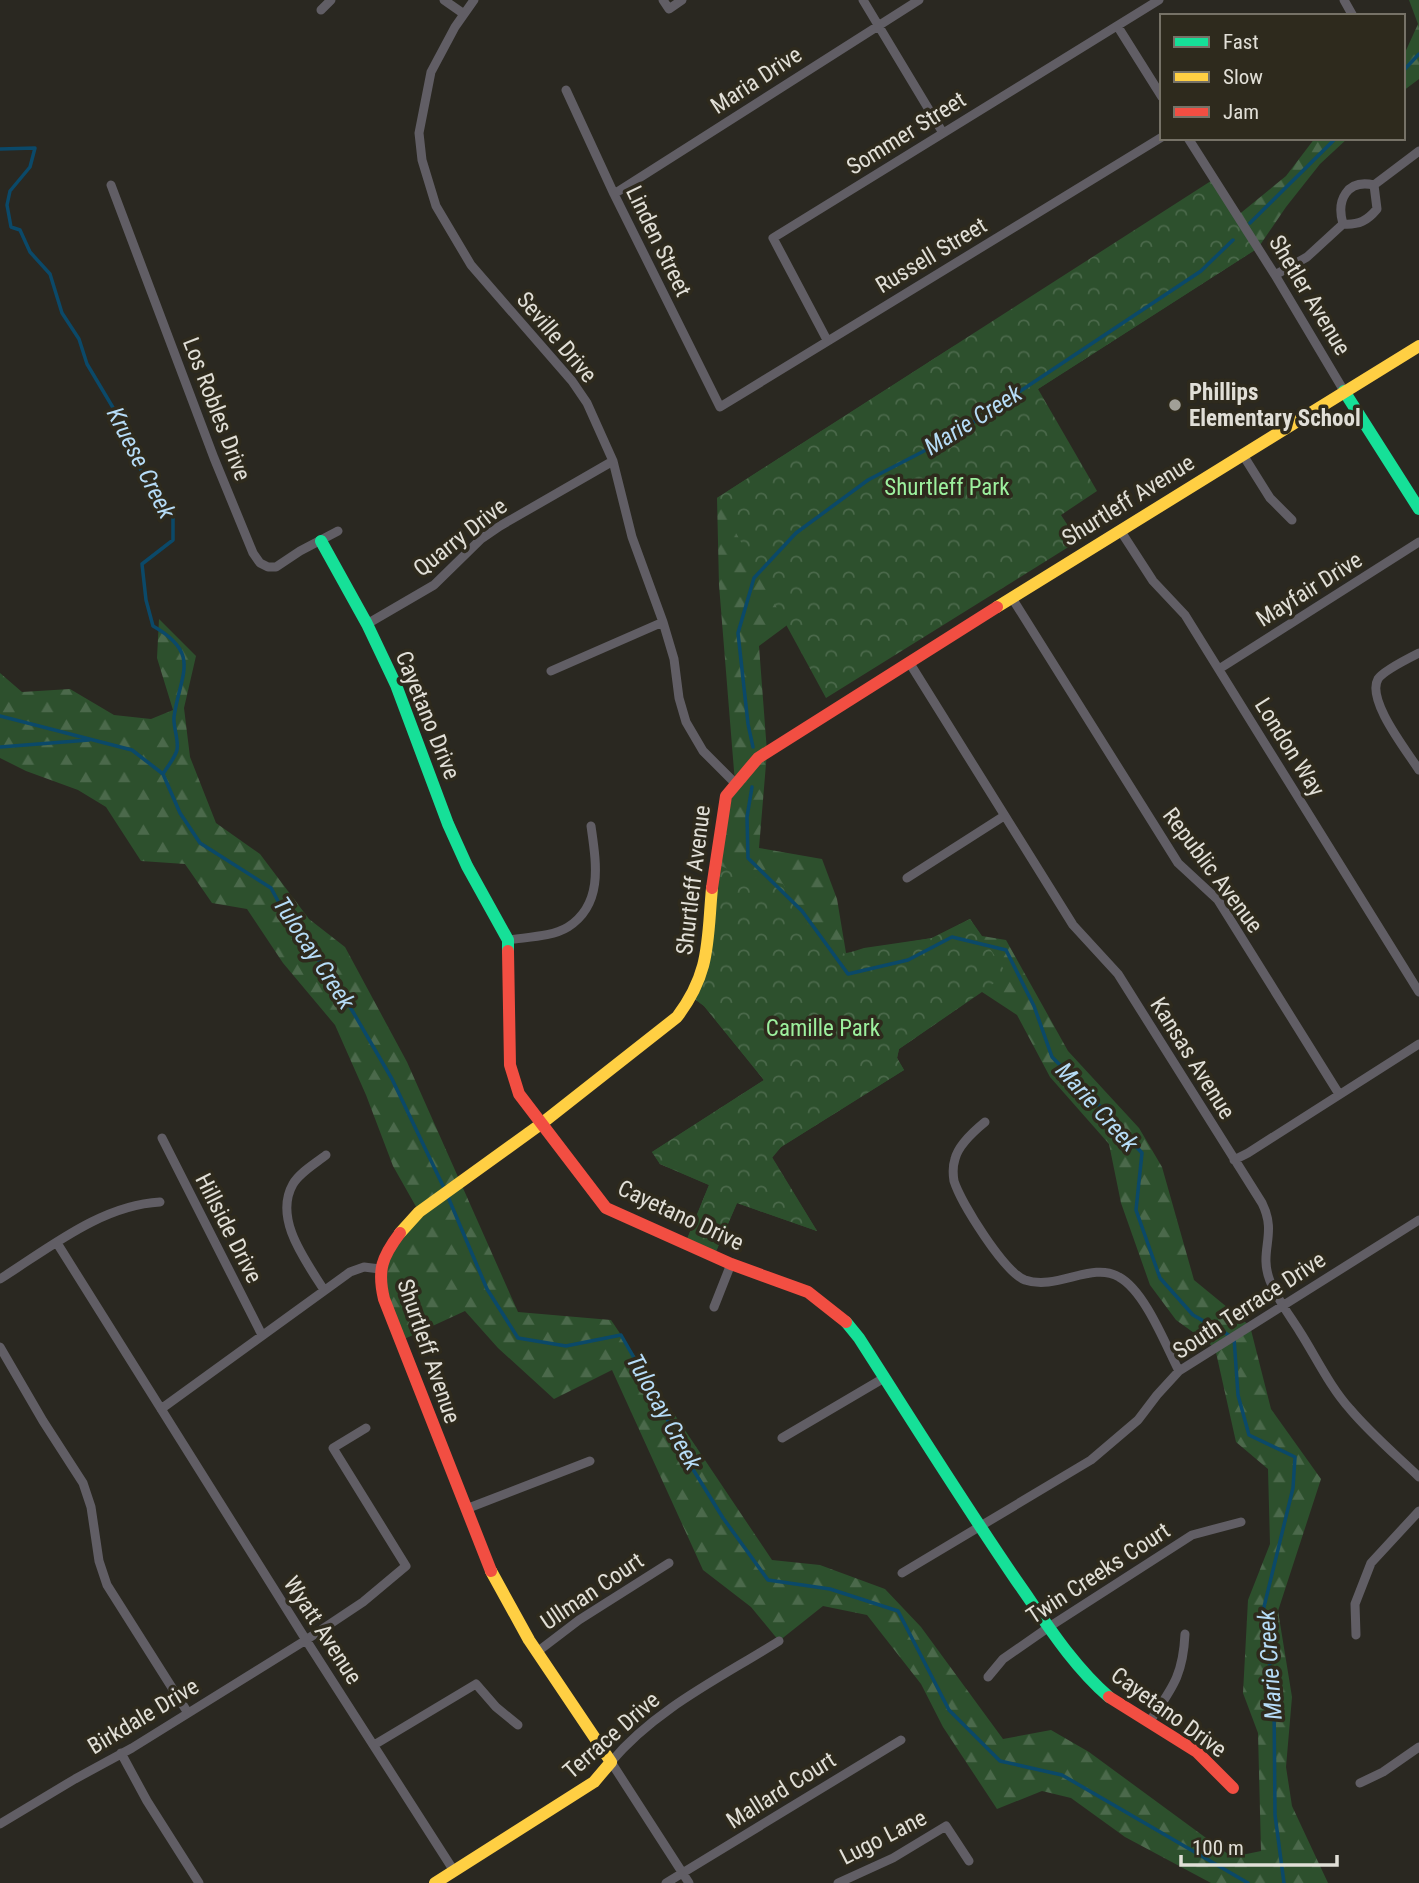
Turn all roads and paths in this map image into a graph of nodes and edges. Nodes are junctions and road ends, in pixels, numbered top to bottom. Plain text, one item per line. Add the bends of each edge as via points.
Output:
1 (331, 0) edge
2 (444, 0) edge
3 (474, 0) edge
4 (663, 0) edge
5 (682, 0) edge
6 (863, 0) edge
7 (919, 0) edge
8 (1159, 0) edge
9 (321, 10) dead end
10 (464, 14) junction
11 (878, 25) junction
12 (1118, 27) junction
13 (566, 90) dead end
14 (1160, 94) edge
15 (943, 133) junction
16 (1160, 138) edge
17 (1189, 140) edge
18 (1419, 152) edge
19 (111, 185) dead end
20 (1374, 186) junction
21 (614, 194) junction
22 (1343, 224) junction
23 (1275, 275) junction
24 (827, 340) junction
25 (1419, 346) edge
26 (1343, 391) junction
27 (720, 407) joint
28 (1243, 455) junction
29 (614, 461) junction
30 (1419, 509) edge
31 (1292, 520) dead end
32 (1119, 530) junction
33 (338, 531) dead end
34 (321, 541) junction
35 (1419, 542) edge
36 (1012, 598) junction
37 (663, 622) junction
38 (367, 624) junction
39 (1419, 653) edge
40 (909, 662) junction
41 (1219, 669) junction
42 (551, 671) dead end
43 (1419, 770) edge
44 (735, 783) junction
45 (1004, 816) junction
46 (592, 826) dead end
47 (907, 878) dead end
48 (508, 940) junction
49 (1419, 992) edge
50 (1419, 1044) edge
51 (1339, 1094) junction
52 (985, 1122) dead end
53 (541, 1125) junction
54 (162, 1138) dead end
55 (326, 1155) dead end
56 (1234, 1160) junction
57 (160, 1202) dead end
58 (1419, 1220) edge
59 (57, 1243) junction
60 (732, 1264) junction
61 (380, 1269) junction
62 (0, 1279) edge
63 (324, 1290) junction
64 (1283, 1305) junction
65 (714, 1307) dead end
66 (262, 1335) junction
67 (0, 1347) edge
68 (1179, 1371) junction
69 (884, 1378) junction
70 (161, 1409) junction
71 (366, 1428) dead end
72 (782, 1438) dead end
73 (590, 1461) dead end
74 (1419, 1477) edge
75 (466, 1509) junction
76 (1419, 1511) edge
77 (1241, 1522) dead end
78 (979, 1526) junction
79 (669, 1563) dead end
80 (902, 1573) dead end
81 (1049, 1627) junction
82 (1185, 1634) dead end
83 (1356, 1634) dead end
84 (306, 1640) junction
85 (779, 1641) dead end
86 (537, 1652) junction
87 (988, 1677) dead end
88 (188, 1713) junction
89 (1150, 1721) junction
90 (518, 1725) dead end
91 (901, 1740) dead end
92 (374, 1745) junction
93 (1419, 1747) edge
94 (121, 1753) junction
95 (611, 1762) junction
96 (1360, 1783) dead end
97 (1233, 1788) dead end
98 (0, 1824) edge
99 (969, 1861) dead end
100 (454, 1871) junction
101 (682, 1874) junction
102 (199, 1883) edge
103 (435, 1883) edge
104 (666, 1883) edge
105 (689, 1883) edge
106 (838, 1883) edge

1 - 9 street
2 - 10 street
3 - 10 street, Seville Drive
4 - 5 street via 669,9
6 - 11 street
7 - 11 street, Maria Drive
8 - 12 street, Sommer Street
10 - 29 street, Seville Drive via 430,72 419,133 436,206 471,265 572,381
11 - 15 street
11 - 21 street, Maria Drive
12 - 14 street
12 - 15 street, Sommer Street
13 - 21 street, Linden Street
15 - 24 street, Sommer Street via 773,238
16 - 24 street, Russell Street
17 - 23 street, Shetler Avenue
18 - 20 street
19 - 34 street, Los Robles Drive via 253,553 260,563 276,567
20 - 22 street via 1377,209 1368,220
20 - 22 street via 1367,184 1345,193 1340,202
21 - 27 street, Linden Street
22 - 23 street via 1307,257
23 - 26 street, Shetler Avenue
24 - 27 street, Russell Street
25 - 26 street, Shurtleff Avenue
26 - 28 street, Shurtleff Avenue
26 - 30 street, Shetler Avenue
28 - 31 street via 1270,498
28 - 32 street, Shurtleff Avenue
29 - 37 street, Seville Drive via 632,537
29 - 38 street, Quarry Drive via 500,526 434,585
32 - 36 street, Shurtleff Avenue
32 - 41 street, London Way via 1153,581 1185,615
33 - 34 street, Los Robles Drive
34 - 38 street, Cayetano Drive
35 - 41 street, Mayfair Drive
36 - 40 street, Shurtleff Avenue
36 - 51 street, Republic Avenue via 1178,863 1218,900
37 - 42 street
37 - 44 street, Seville Drive via 686,722 703,751
38 - 48 street, Cayetano Drive via 406,705 448,824
39 - 43 street via 1379,677 1374,691
40 - 44 street, Shurtleff Avenue via 773,747
40 - 45 street, Kansas Avenue
41 - 49 street, London Way
44 - 53 street, Shurtleff Avenue via 723,809 709,942 692,997 677,1017
45 - 47 street
45 - 56 street, Kansas Avenue via 1073,925 1118,974
46 - 48 street via 596,883 585,911 567,928
48 - 53 street, Cayetano Drive via 510,1065 519,1094
50 - 51 street
51 - 56 street
52 - 68 street via 955,1158 953,1178 997,1255 1028,1281 1056,1282 1100,1271 1118,1276 1144,1304
53 - 60 street, Cayetano Drive via 606,1208
53 - 61 street, Shurtleff Avenue via 419,1212 394,1241
54 - 66 street, Hillside Drive
55 - 63 street via 294,1182 288,1197 296,1244
56 - 64 street, Kansas Avenue via 1269,1217 1265,1266
57 - 59 street via 100,1218
58 - 64 street, South Terrace Drive
59 - 62 street
59 - 70 street, Wyatt Avenue
60 - 65 street
60 - 69 street, Cayetano Drive via 808,1292 846,1322
61 - 63 street via 364,1267 350,1272
61 - 75 street, Shurtleff Avenue via 384,1299
63 - 66 street
64 - 68 street, South Terrace Drive
64 - 74 street, Kansas Avenue via 1347,1407
66 - 70 street
67 - 88 street via 83,1483 107,1586
68 - 78 street, South Terrace Drive via 1117,1440
69 - 72 street
69 - 78 street, Cayetano Drive
70 - 84 street, Wyatt Avenue
71 - 84 street, Birkdale Drive via 333,1448 407,1566
73 - 75 street
75 - 86 street, Shurtleff Avenue via 500,1593
76 - 83 street via 1371,1563 1355,1604
77 - 81 street, Twin Creeks Court via 1192,1535
78 - 80 street, South Terrace Drive
78 - 81 street, Cayetano Drive
79 - 86 street, Ullman Court
81 - 87 street, Twin Creeks Court via 1003,1659
81 - 89 street, Cayetano Drive via 1086,1676 1115,1702
82 - 89 street via 1178,1678
84 - 88 street, Birkdale Drive
84 - 92 street, Wyatt Avenue
85 - 95 street, Terrace Drive via 674,1707 625,1745
86 - 95 street, Shurtleff Avenue
88 - 94 street, Birkdale Drive
89 - 97 street, Cayetano Drive via 1197,1752
90 - 92 street via 476,1684
91 - 101 street, Mallard Court
92 - 100 street, Wyatt Avenue
93 - 96 street
94 - 98 street, Birkdale Drive
94 - 102 street
95 - 100 street, Terrace Drive via 594,1782
95 - 101 street
99 - 106 street, Lugo Lane via 946,1826 893,1858
100 - 103 street, Terrace Drive
101 - 104 street, Mallard Court
101 - 105 street

